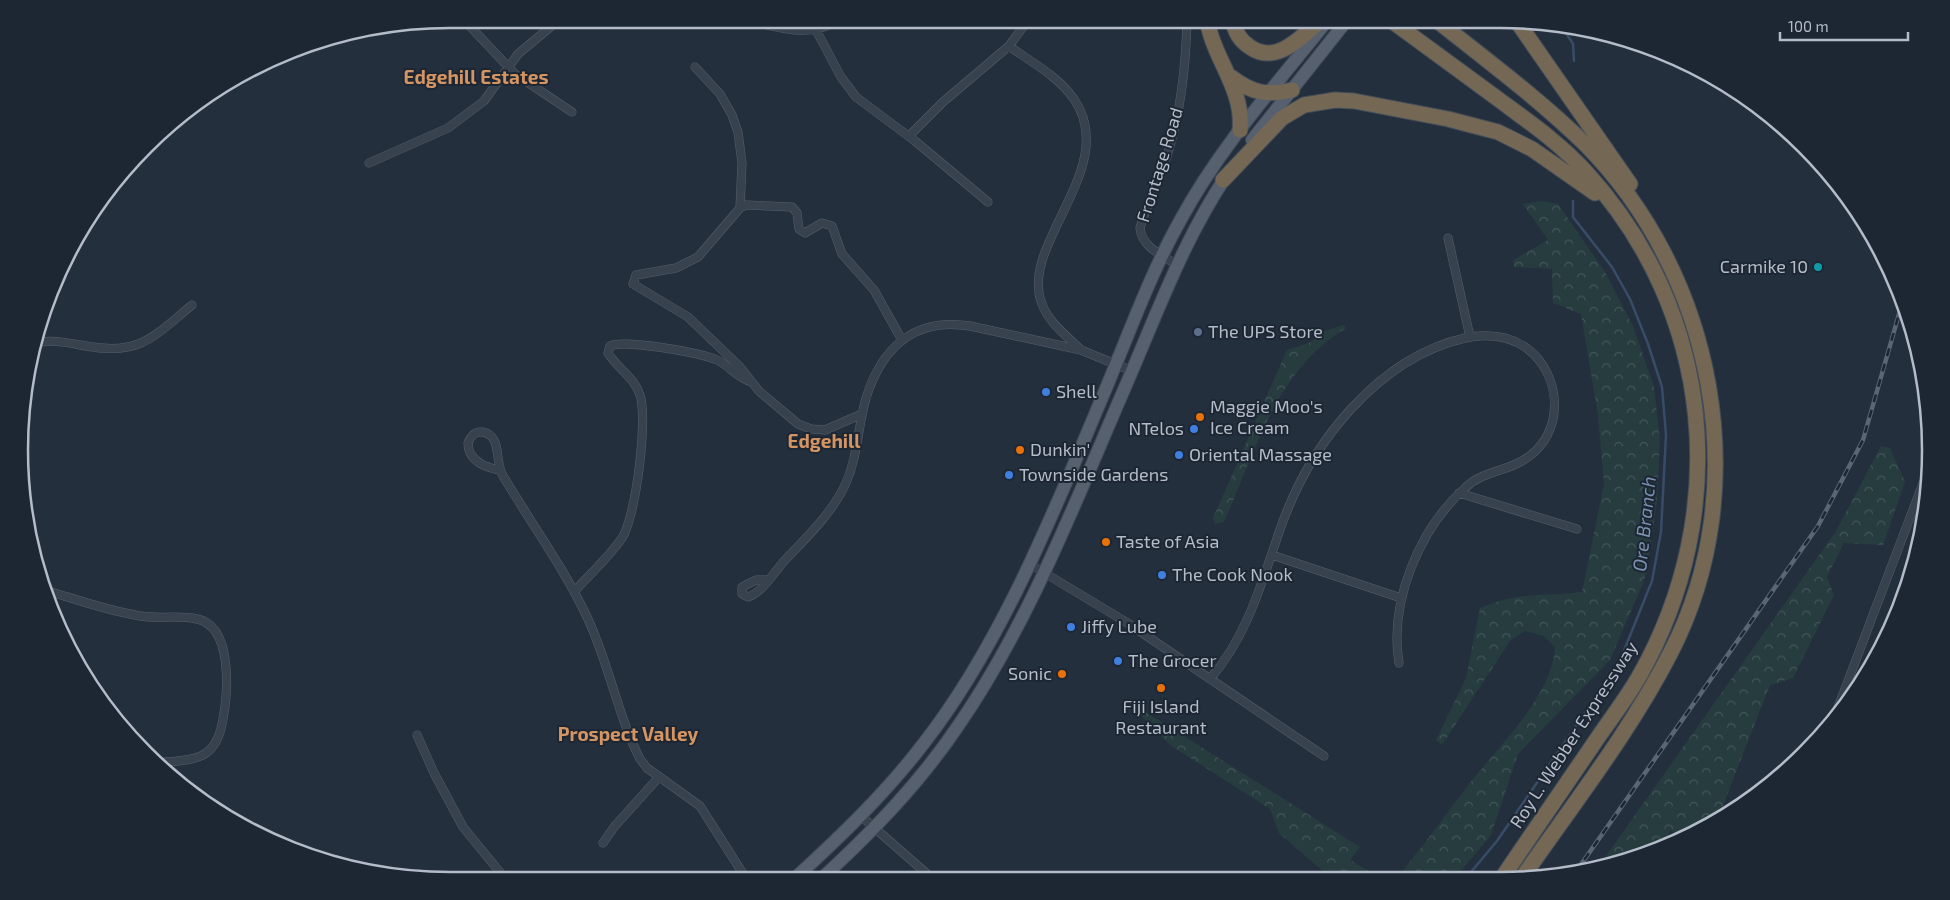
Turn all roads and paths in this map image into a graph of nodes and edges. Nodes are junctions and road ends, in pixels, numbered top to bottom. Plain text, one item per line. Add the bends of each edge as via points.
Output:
1 (471, 28) edge
2 (549, 28) edge
3 (784, 28) edge
4 (820, 28) edge
5 (1022, 28) edge
6 (1186, 28) edge
7 (1209, 28) edge
8 (1234, 28) edge
9 (1311, 28) edge
10 (1321, 28) edge
11 (1341, 28) edge
12 (1401, 28) edge
13 (1446, 28) edge
14 (1522, 28) edge
15 (816, 30) junction
16 (1009, 46) junction
17 (507, 67) junction
18 (695, 68) dead end
19 (1231, 77) junction
20 (1292, 90) junction
21 (1269, 94) junction
22 (572, 112) dead end
23 (1240, 130) junction
24 (909, 136) junction
25 (369, 164) dead end
26 (1224, 180) junction
27 (988, 202) dead end
28 (740, 208) junction
29 (1621, 215) junction
30 (1653, 232) junction
31 (1448, 238) dead end
32 (1162, 255) junction
33 (1176, 264) junction
34 (192, 304) dead end
35 (1470, 337) junction
36 (902, 340) junction
37 (41, 344) edge
38 (1081, 350) junction
39 (1116, 364) junction
40 (1132, 370) junction
41 (752, 382) junction
42 (862, 414) junction
43 (499, 470) junction
44 (1921, 489) edge
45 (1459, 493) junction
46 (1576, 529) dead end
47 (1272, 555) junction
48 (1028, 563) junction
49 (1043, 571) junction
50 (767, 580) dead end
51 (52, 592) edge
52 (574, 592) junction
53 (1401, 598) junction
54 (1398, 663) dead end
55 (1210, 679) junction
56 (1841, 698) edge
57 (417, 735) dead end
58 (1324, 756) dead end
59 (164, 762) edge
60 (658, 777) junction
61 (862, 817) junction
62 (875, 828) junction
63 (603, 843) dead end
64 (500, 872) edge
65 (742, 872) edge
66 (802, 872) edge
67 (828, 872) edge
68 (925, 872) edge
69 (1506, 872) edge
70 (1526, 872) edge

1 - 17 street
2 - 17 street
3 - 15 street
4 - 15 street
5 - 16 street
6 - 32 street, Frontage Road via 1175,126 1140,228 1144,241
7 - 19 highway via 1215,51
8 - 9 highway via 1245,44 1268,54 1286,48
10 - 21 main road
11 - 20 main road
12 - 29 highway, Roy L. Webber Expressway via 1544,133 1585,171
13 - 30 highway, Roy L. Webber Expressway via 1584,143
14 - 30 highway via 1624,174
15 - 24 street via 848,87
16 - 24 street via 943,102
16 - 38 street via 1066,89 1084,122 1086,148 1080,174 1043,262 1038,288 1047,314
17 - 22 street
17 - 25 street via 484,101 448,128
18 - 28 street via 720,94 732,115 741,147
19 - 21 highway via 1250,90
19 - 23 highway via 1241,109
20 - 21 highway
20 - 26 main road
21 - 23 main road
23 - 32 main road via 1198,190
24 - 27 street
26 - 29 highway via 1272,127 1293,110 1320,101 1354,101 1465,122 1512,138 1561,168
26 - 33 main road
28 - 36 street via 746,205 792,207 797,213 799,229 805,233 822,223 832,226 842,254 874,290
28 - 41 street via 698,257 676,268 634,277 632,284 688,317
29 - 69 highway, Roy L. Webber Expressway via 1651,264 1664,293 1690,375 1698,448 1690,540 1670,611 1639,677
30 - 70 highway, Roy L. Webber Expressway via 1688,305 1704,362 1712,409 1715,468 1706,547 1693,597 1672,651 1626,727
31 - 35 street
32 - 33 street, Frontage Road
32 - 39 main road
33 - 40 main road
34 - 37 street via 152,338 134,347 106,350 62,342
35 - 45 street via 1506,338 1529,350 1546,370 1556,406 1548,434 1533,453 1511,467 1476,479
35 - 47 street via 1446,344 1402,365 1352,408 1326,442 1296,491
36 - 38 street via 926,327 957,324
36 - 42 street via 881,364
38 - 39 street
39 - 40 street
39 - 48 main road
40 - 49 main road
41 - 42 street via 798,424 811,429 832,429
41 - 52 street via 711,358 629,344 610,346 608,353 635,385 642,403 637,483 631,517 622,538
42 - 50 street via 852,465 837,499
43 - 43 street via 480,463 470,453 468,443 473,435 481,432 492,438 497,448
43 - 52 street
44 - 56 street
45 - 46 street
45 - 53 street via 1424,541
47 - 53 street
47 - 55 street via 1245,628
48 - 49 street
48 - 61 main road via 979,659 948,711 901,773
49 - 55 street
49 - 62 main road via 998,660 959,725 929,766
51 - 59 street via 141,616 195,618 210,625 219,635 226,690 218,740 203,756
52 - 60 street via 599,644 635,750 647,768
53 - 54 street via 1396,632
55 - 58 street
57 - 64 street via 463,827
60 - 63 street
60 - 65 street via 700,806
61 - 62 street
61 - 66 main road
62 - 67 main road
62 - 68 street

